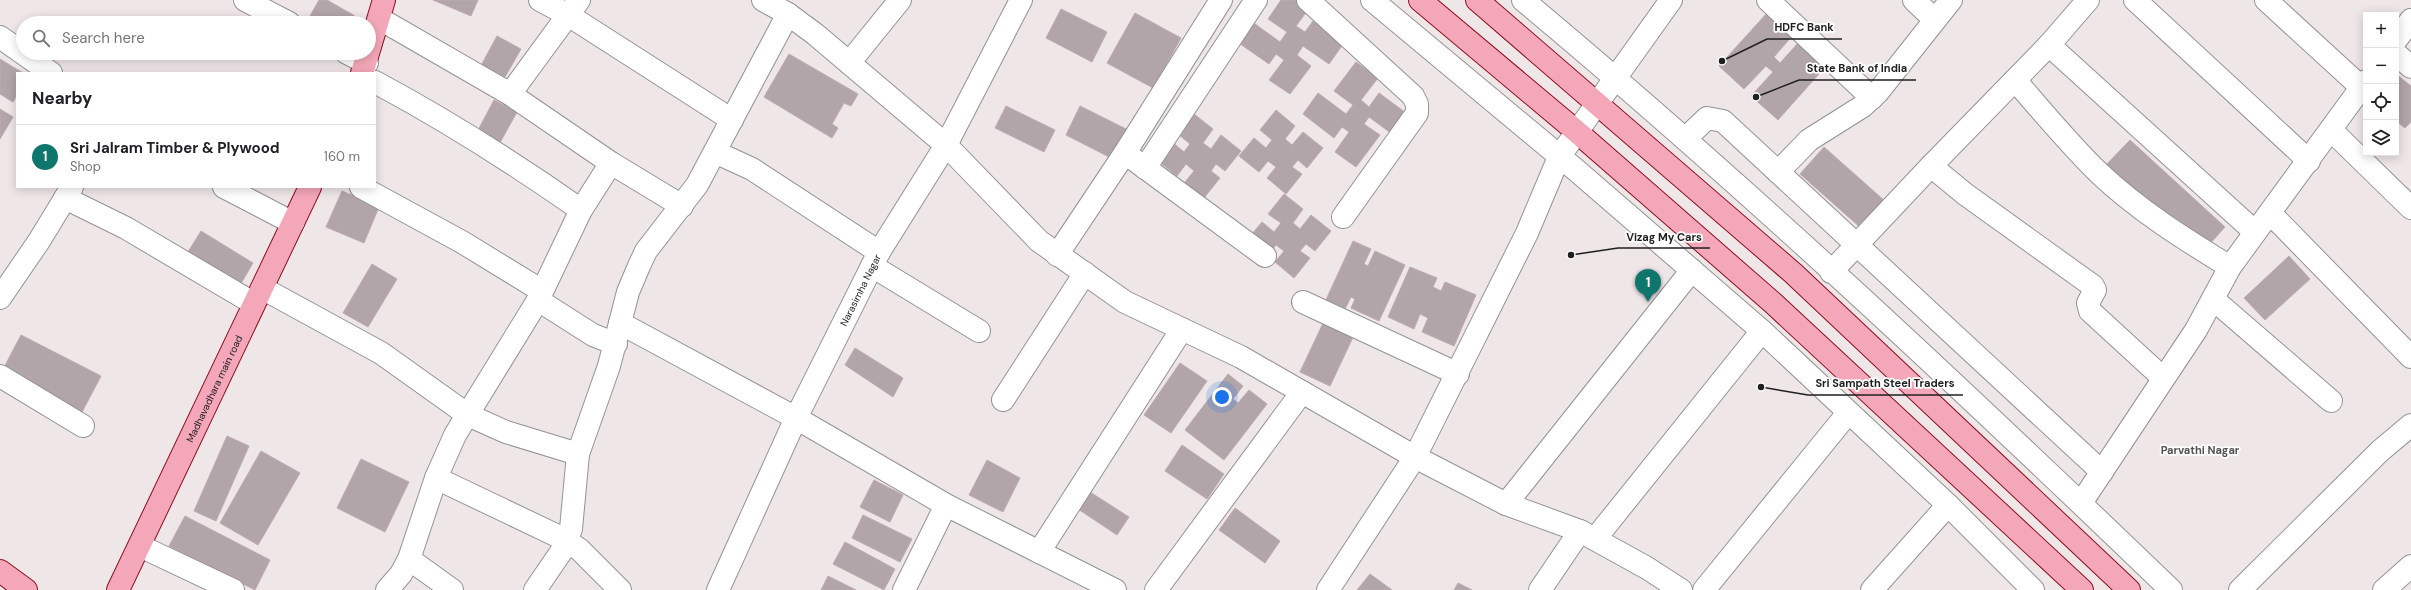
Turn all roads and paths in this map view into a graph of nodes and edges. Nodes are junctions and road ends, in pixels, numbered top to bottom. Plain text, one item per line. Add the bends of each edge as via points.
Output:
1 (245, 0) edge
2 (540, 0) edge
3 (763, 0) edge
4 (900, 0) edge
5 (1021, 0) edge
6 (1222, 0) edge
7 (1256, 0) edge
8 (1308, 0) edge
9 (1372, 0) edge
10 (1420, 0) edge
11 (1477, 0) edge
12 (1523, 0) edge
13 (1671, 0) edge
14 (1768, 0) edge
15 (1914, 0) edge
16 (1951, 0) edge
17 (2088, 0) edge
18 (2135, 0) edge
19 (2266, 0) edge
20 (574, 7) edge
21 (382, 9) edge
22 (788, 14) junction
23 (276, 16) edge
24 (1935, 20) junction
25 (2411, 20) edge
26 (376, 36) edge
27 (2399, 36) edge
28 (0, 37) edge
29 (2049, 45) junction
30 (16, 48) edge
31 (2399, 57) edge
32 (33, 60) edge
33 (354, 60) edge
34 (371, 60) edge
35 (849, 63) junction
36 (2411, 67) edge
37 (50, 72) edge
38 (367, 72) edge
39 (368, 72) edge
40 (376, 78) edge
41 (1615, 79) junction
42 (2015, 80) junction
43 (2363, 83) edge
44 (2363, 85) edge
45 (510, 94) junction
46 (1872, 98) junction
47 (1598, 103) junction
48 (732, 120) junction
49 (2331, 130) junction
50 (1576, 131) junction
51 (1685, 139) junction
52 (946, 145) junction
53 (715, 152) junction
54 (1126, 153) junction
55 (1559, 156) junction
56 (2309, 161) junction
57 (611, 163) junction
58 (1931, 166) junction
59 (1146, 168) junction
60 (1778, 172) junction
61 (226, 188) edge
62 (310, 188) edge
63 (363, 188) edge
64 (69, 193) edge
65 (682, 206) junction
66 (2411, 208) edge
67 (581, 210) junction
68 (2270, 213) junction
69 (1343, 217) dead end
70 (293, 223) junction
71 (2255, 232) junction
72 (1857, 244) junction
73 (1057, 255) junction
74 (1265, 256) dead end
75 (876, 259) junction
76 (2230, 267) junction
77 (1692, 270) junction
78 (1831, 272) junction
79 (1085, 273) junction
80 (258, 295) junction
81 (540, 296) junction
82 (0, 298) edge
83 (2212, 299) junction
84 (1303, 302) dead end
85 (620, 323) junction
86 (1182, 329) junction
87 (980, 331) dead end
88 (1762, 331) junction
89 (616, 344) junction
90 (2411, 356) edge
91 (1458, 374) junction
92 (0, 376) edge
93 (2163, 378) junction
94 (1302, 392) junction
95 (1003, 400) dead end
96 (2331, 401) dead end
97 (1848, 413) junction
98 (468, 415) junction
99 (796, 418) junction
100 (83, 426) dead end
101 (2411, 426) edge
102 (578, 454) junction
103 (1415, 456) junction
104 (2102, 472) junction
105 (436, 478) junction
106 (2081, 503) junction
107 (1506, 504) junction
108 (946, 505) junction
109 (1948, 505) junction
110 (1587, 535) junction
111 (566, 540) junction
112 (140, 546) junction
113 (1039, 552) junction
114 (409, 559) junction
115 (2411, 566) edge
116 (0, 571) edge
117 (2021, 586) edge
118 (26, 590) edge
119 (118, 590) edge
120 (233, 590) edge
121 (388, 590) edge
122 (452, 590) edge
123 (535, 590) edge
124 (620, 590) edge
125 (718, 590) edge
126 (904, 590) edge
127 (1115, 590) edge
128 (1156, 590) edge
129 (1328, 590) edge
130 (1540, 590) edge
131 (1680, 590) edge
132 (1704, 590) edge
133 (1872, 590) edge
134 (2082, 590) edge
135 (2129, 590) edge
136 (2171, 590) edge
137 (2240, 590) edge
138 (2384, 590) edge

1 - 23 street
2 - 20 street
3 - 22 street
4 - 35 street
5 - 52 street, Narasimha Nagar
6 - 54 street
7 - 59 street
8 - 69 street via 1413,96 1417,104 1417,113
9 - 55 street
10 - 50 main road
11 - 47 main road
12 - 41 street
13 - 41 street
14 - 46 street
15 - 24 street
16 - 24 street
17 - 29 street
18 - 56 street
19 - 43 street
20 - 45 street
20 - 48 street
21 - 26 main road
21 - 45 street
22 - 35 street
22 - 48 street
24 - 46 street
25 - 27 street
28 - 30 street
29 - 42 street
29 - 71 street
31 - 36 street
32 - 37 street
33 - 38 street
34 - 39 main road
35 - 52 street
40 - 67 street via 520,167
41 - 47 street
41 - 51 street
42 - 58 street
42 - 76 street via 2099,173 2178,235
44 - 49 street
45 - 57 street
46 - 60 street via 1809,140
47 - 50 street
47 - 135 main road via 1793,273
48 - 53 street
49 - 56 street
49 - 66 street
50 - 55 street
50 - 134 main road via 1788,316
51 - 60 street via 1706,118 1723,121
51 - 78 street
52 - 73 street via 1039,240
52 - 75 street, Narasimha Nagar
53 - 65 street
53 - 75 street via 752,169
54 - 59 street
54 - 73 street
55 - 77 street
55 - 91 street via 1527,233
56 - 68 street
57 - 65 street
57 - 67 street
58 - 72 street
58 - 93 street via 2093,286 2095,290 2088,302 2090,311
59 - 74 street
60 - 72 street
61 - 70 street
62 - 70 main road, Madhavadhara main road
63 - 81 street via 462,242
64 - 80 street via 126,228
64 - 82 street
65 - 85 street via 646,251 628,292
67 - 81 street
68 - 71 street
68 - 90 street
70 - 80 main road, Madhavadhara main road
71 - 76 street
72 - 78 street
72 - 104 street
73 - 79 street
75 - 87 street
75 - 99 street, Narasimha Nagar
76 - 83 street
77 - 88 street
77 - 107 street
78 - 106 street
79 - 86 street via 1125,302
79 - 95 street
80 - 98 street via 380,353
80 - 112 main road, Madhavadhara main road
81 - 89 street via 593,335
81 - 98 street
83 - 93 street via 2196,330
83 - 96 street
84 - 91 street
85 - 89 street
85 - 99 street
86 - 94 street via 1241,357
86 - 113 street
88 - 97 street
88 - 110 street
89 - 102 street
91 - 103 street
92 - 100 street
93 - 104 street
94 - 103 street
94 - 128 street
97 - 109 street
97 - 132 street
98 - 102 street via 506,432
98 - 105 street via 455,435
99 - 108 street
99 - 125 street, Narasimha Nagar
101 - 137 street via 2380,451
102 - 111 street via 571,529
103 - 107 street
103 - 129 street
104 - 106 street
105 - 111 street
105 - 114 street
106 - 136 street
107 - 110 street
108 - 113 street
108 - 126 street
109 - 117 street
109 - 133 street
110 - 130 street
110 - 131 street via 1647,568
111 - 123 street via 561,552
111 - 124 street via 580,550
112 - 119 main road, Madhavadhara main road
112 - 120 street
113 - 127 street
114 - 121 street
114 - 122 street
115 - 138 street
116 - 118 main road

